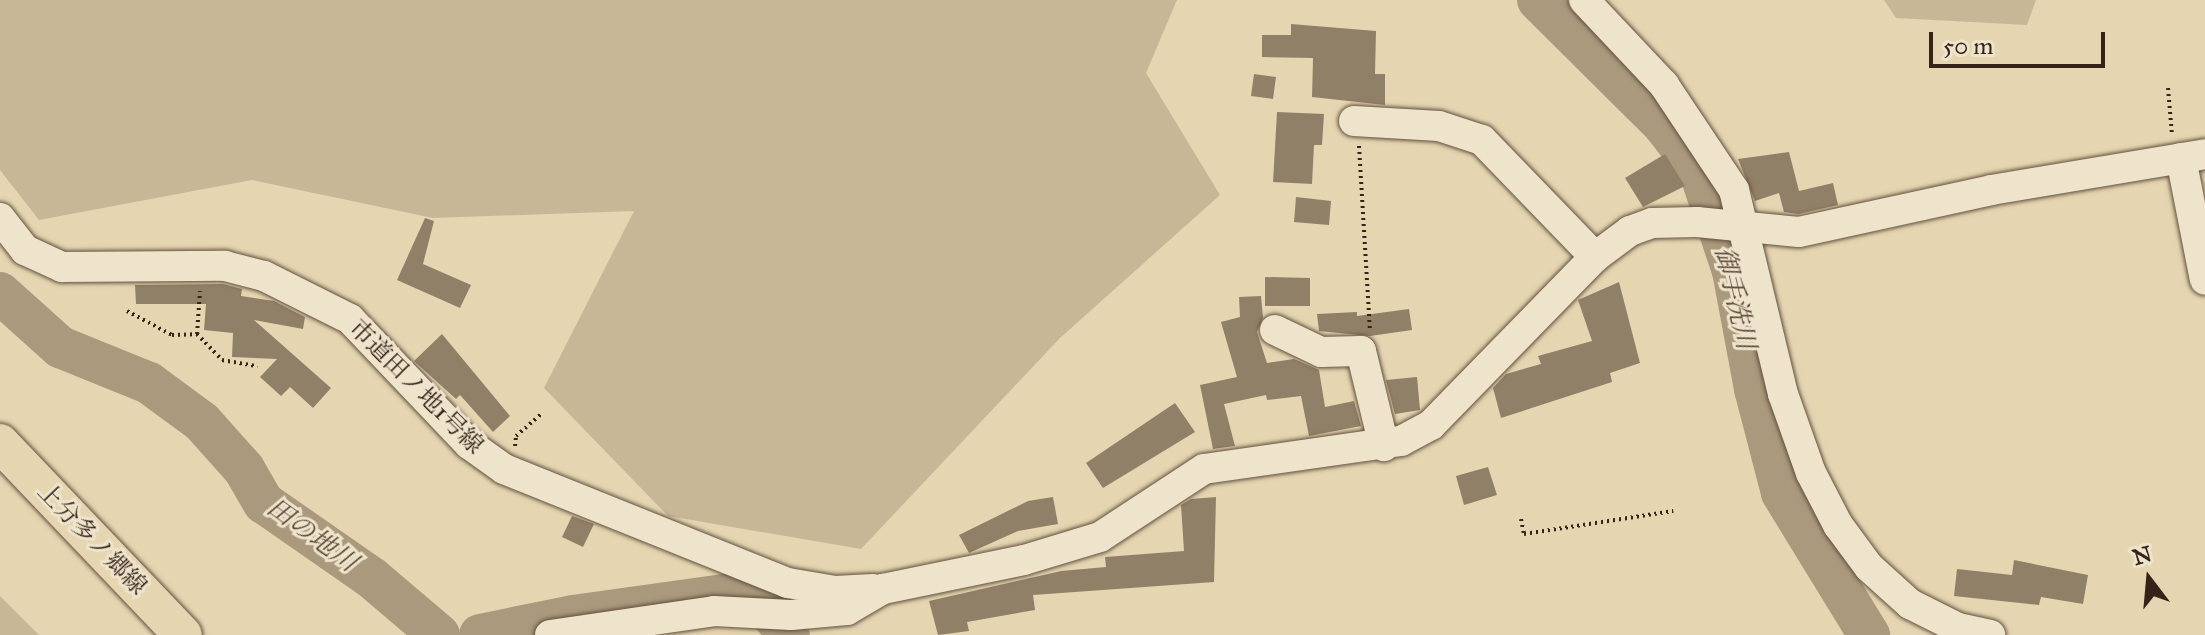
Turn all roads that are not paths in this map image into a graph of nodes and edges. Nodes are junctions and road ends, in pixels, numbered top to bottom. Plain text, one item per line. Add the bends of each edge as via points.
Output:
1 (1584, 0) edge
2 (1354, 121) road end
3 (2187, 156) edge
4 (0, 218) edge
5 (1742, 229) junction
6 (1595, 257) junction
7 (2205, 280) edge
8 (1275, 330) dead end
9 (0, 443) edge
10 (1384, 446) junction
11 (883, 589) junction
12 (183, 635) edge
13 (550, 635) edge
14 (1990, 635) edge

1 - 5 street via 1664,85 1706,142 1734,190
2 - 6 street via 1439,126 1482,140
3 - 5 street via 1799,232
3 - 7 street
4 - 11 street, 市道田ノ地1号線 via 25,250 62,267 225,266 264,276 350,319 469,444 504,469 788,583 835,591
5 - 6 street via 1652,223 1630,231
5 - 14 street via 1783,394 1811,473 1838,525 1869,567 1910,604 1958,628
6 - 10 street via 1431,425
8 - 10 street via 1321,352 1361,351
9 - 12 main road, 上分多ノ郷線
10 - 11 street via 1204,469 1100,537 1024,560
11 - 13 street via 847,610 661,616

